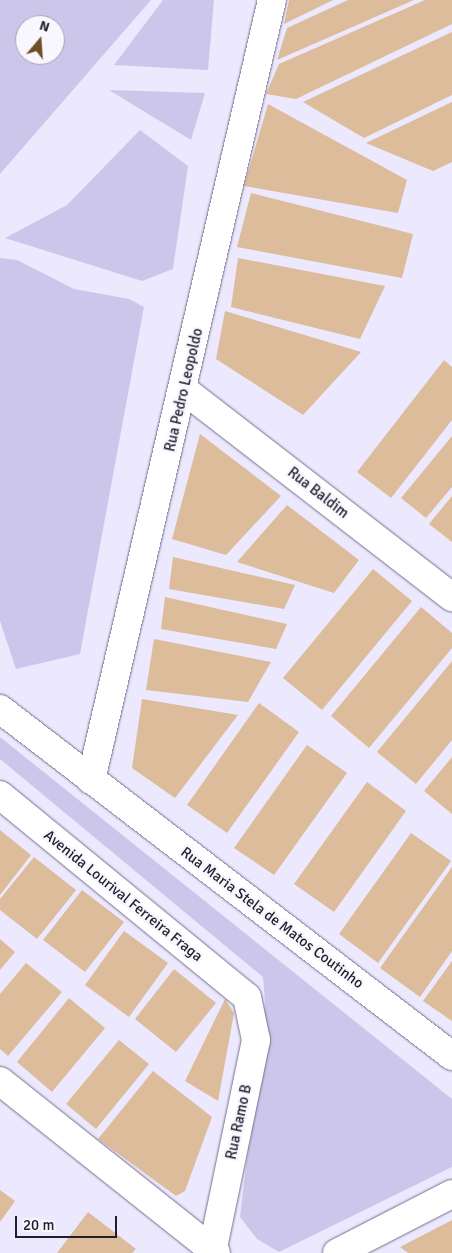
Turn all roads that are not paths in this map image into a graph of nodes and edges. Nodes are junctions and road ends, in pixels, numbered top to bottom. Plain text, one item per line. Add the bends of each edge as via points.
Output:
1 (272, 0) edge
2 (184, 390) junction
3 (452, 597) edge
4 (0, 709) edge
5 (91, 780) junction
6 (0, 795) edge
7 (247, 997) joint
8 (452, 1056) edge
9 (0, 1082) edge
10 (452, 1194) edge
11 (214, 1250) edge
12 (337, 1253) edge

1 - 2 street, Rua Pedro Leopoldo
2 - 3 street, Rua Baldim
2 - 5 street, Rua Pedro Leopoldo
4 - 5 street
5 - 8 street, Rua Maria Stela de Matos Coutinho
6 - 7 street, Avenida Lourival Ferreira Fraga
7 - 11 street, Rua Ramo B via 256,1040
9 - 11 street
10 - 12 street

